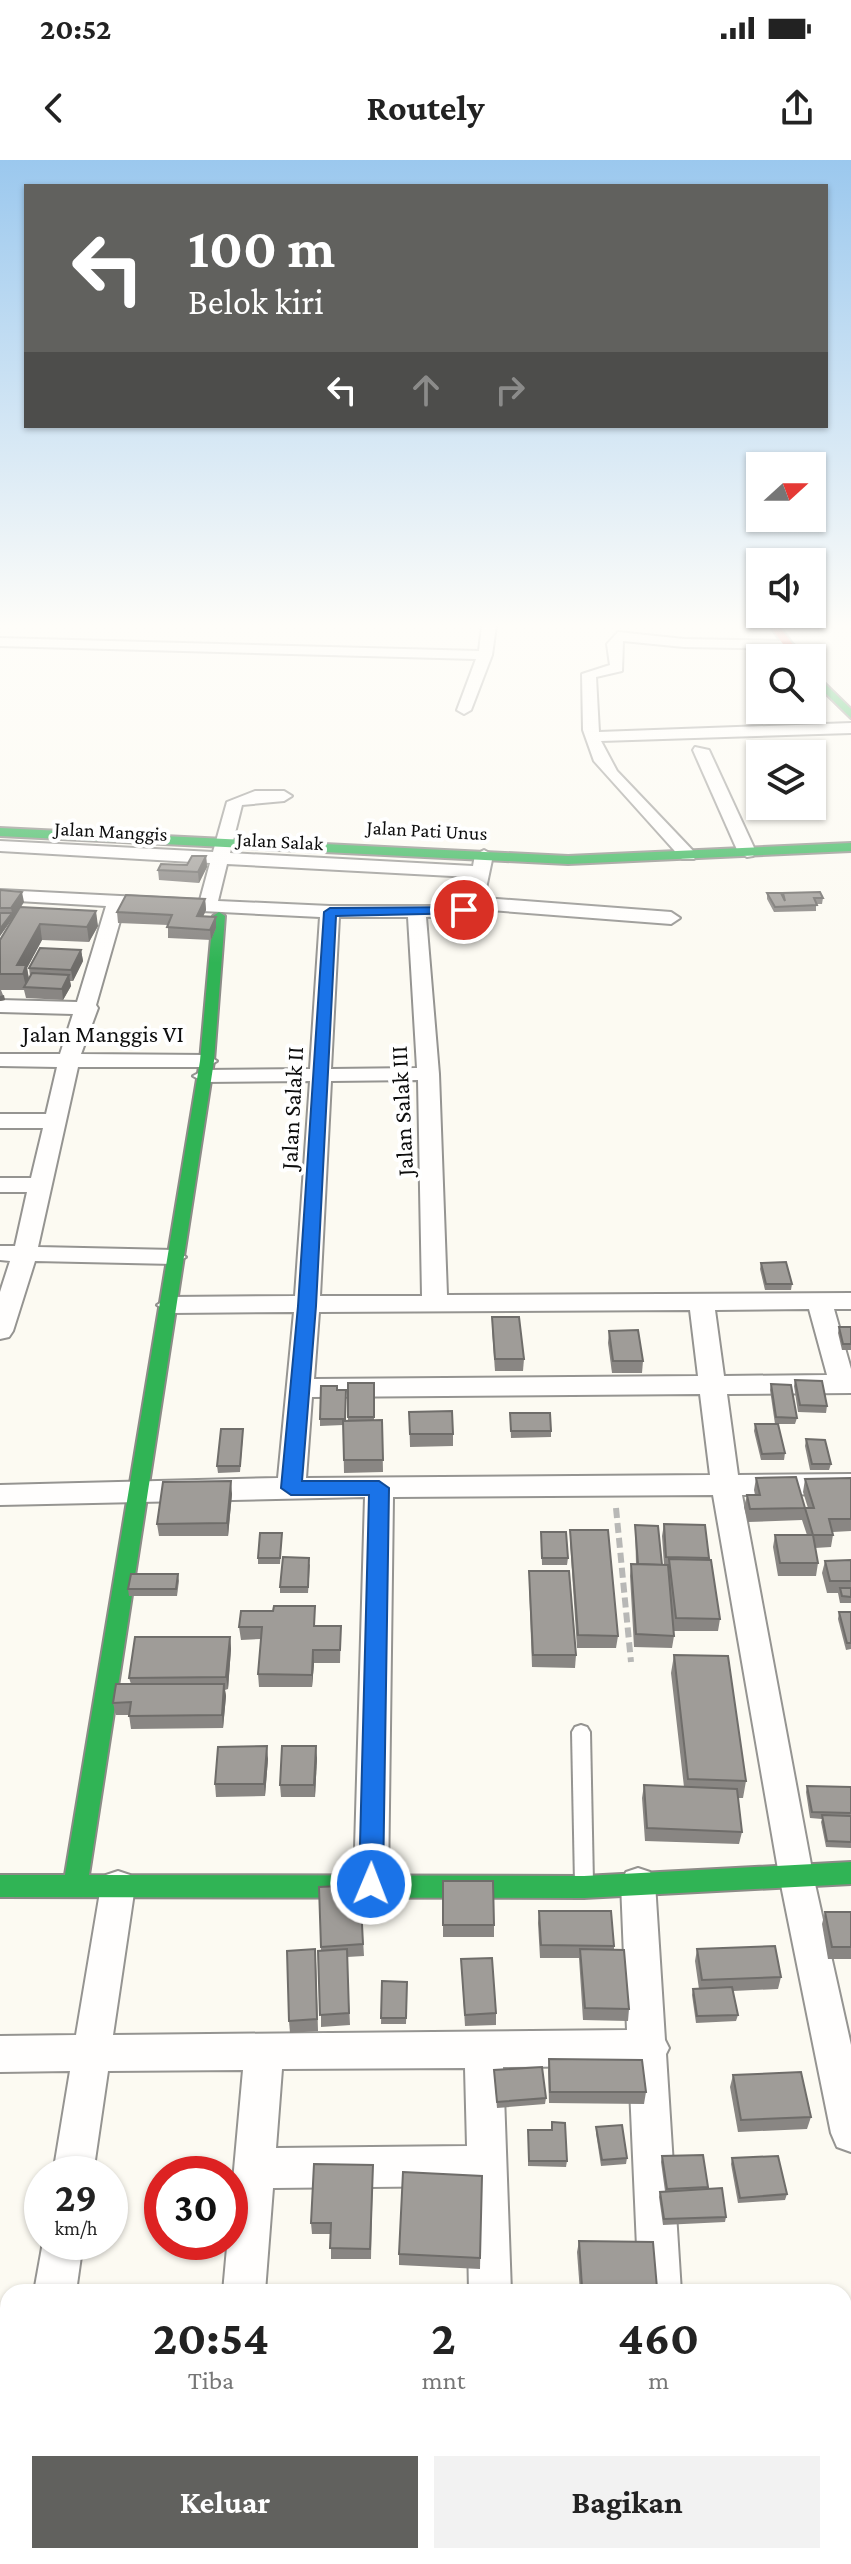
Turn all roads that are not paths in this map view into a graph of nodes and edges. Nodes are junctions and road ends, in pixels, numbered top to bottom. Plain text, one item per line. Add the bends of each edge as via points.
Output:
1 (594, 738) edge
2 (701, 750) dead end
3 (284, 796) dead end
4 (0, 832) edge
5 (0, 846) edge
6 (851, 847) edge
7 (223, 851) junction
8 (747, 852) junction
9 (688, 855) junction
10 (261, 862) junction
11 (482, 864) junction
12 (0, 895) edge
13 (36, 897) junction
14 (117, 901) junction
15 (474, 903) junction
16 (238, 907) junction
17 (214, 910) junction
18 (330, 912) junction
19 (417, 913) junction
20 (671, 918) dead end
21 (21, 920) edge
22 (0, 1006) edge
23 (88, 1008) junction
24 (0, 1060) edge
25 (69, 1060) junction
26 (205, 1068) junction
27 (428, 1074) junction
28 (320, 1076) junction
29 (0, 1121) edge
30 (55, 1121) junction
31 (0, 1185) edge
32 (40, 1185) junction
33 (0, 1253) edge
34 (25, 1253) junction
35 (174, 1257) junction
36 (851, 1301) edge
37 (701, 1302) junction
38 (820, 1303) junction
39 (170, 1305) junction
40 (307, 1306) junction
41 (435, 1306) junction
42 (0, 1331) edge
43 (714, 1383) junction
44 (847, 1384) edge
45 (299, 1388) junction
46 (851, 1484) edge
47 (726, 1487) junction
48 (291, 1488) junction
49 (379, 1488) junction
50 (136, 1492) junction
51 (0, 1495) edge
52 (581, 1732) dead end
53 (851, 1873) edge
54 (796, 1875) junction
55 (638, 1883) junction
56 (371, 1884) junction
57 (0, 1886) edge
58 (75, 1886) junction
59 (118, 1886) junction
60 (584, 1887) junction
61 (484, 2048) junction
62 (650, 2048) junction
63 (264, 2052) junction
64 (90, 2053) junction
65 (843, 2053) edge
66 (0, 2054) edge
67 (851, 2133) edge
68 (76, 2156) edge
69 (488, 2166) junction
70 (257, 2168) junction
71 (60, 2260) edge
72 (56, 2284) edge
73 (245, 2284) edge
74 (490, 2284) edge
75 (660, 2284) edge

1 - 9 street via 614,776
2 - 8 street
3 - 7 street via 235,802
4 - 7 street, Jalan Pati Unus
5 - 7 street, Jalan Manggis
6 - 8 street, Jalan Pati Unus
7 - 10 street, Jalan Pati Unus
7 - 17 street
8 - 9 street, Jalan Pati Unus
9 - 11 street, Jalan Pati Unus
10 - 11 street, Jalan Pati Unus
10 - 16 street
11 - 15 street
12 - 13 street
13 - 14 street
13 - 21 street
14 - 17 street
14 - 23 street
15 - 19 street via 464,910
15 - 20 street
16 - 17 street
16 - 18 street
17 - 26 street
18 - 19 street
18 - 28 street, Jalan Salak II
19 - 27 street, Jalan Salak III
22 - 23 street
23 - 25 street
24 - 25 street, Jalan Manggis VI
25 - 26 street, Jalan Manggis VI
25 - 30 street
26 - 28 street, Jalan Manggis VI
26 - 35 street
27 - 28 street, Jalan Manggis VI
27 - 41 street, Jalan Salak III
28 - 40 street, Jalan Salak II
29 - 30 street
30 - 32 street
31 - 32 street
32 - 34 street
33 - 34 street
34 - 35 street
34 - 42 street
35 - 39 street
36 - 38 street
37 - 38 street
37 - 41 street
37 - 43 street
38 - 44 street
39 - 40 street
39 - 50 street
40 - 41 street
40 - 45 street, Jalan Salak II
43 - 44 street
43 - 45 street
43 - 47 street
45 - 48 street, Jalan Salak II
46 - 47 street
47 - 49 street
47 - 54 street
48 - 49 street
48 - 50 street
49 - 56 street
50 - 51 street
50 - 58 street
52 - 60 lane
53 - 54 street
54 - 55 street
54 - 65 street
55 - 60 street
55 - 62 street
56 - 59 street
56 - 60 street
57 - 58 street
58 - 59 street
59 - 64 street
61 - 62 street
61 - 63 street
61 - 69 street
62 - 75 street
63 - 64 street
63 - 70 street
64 - 66 street
64 - 68 street
65 - 67 street
69 - 70 street
69 - 74 street
70 - 73 street
71 - 72 street

